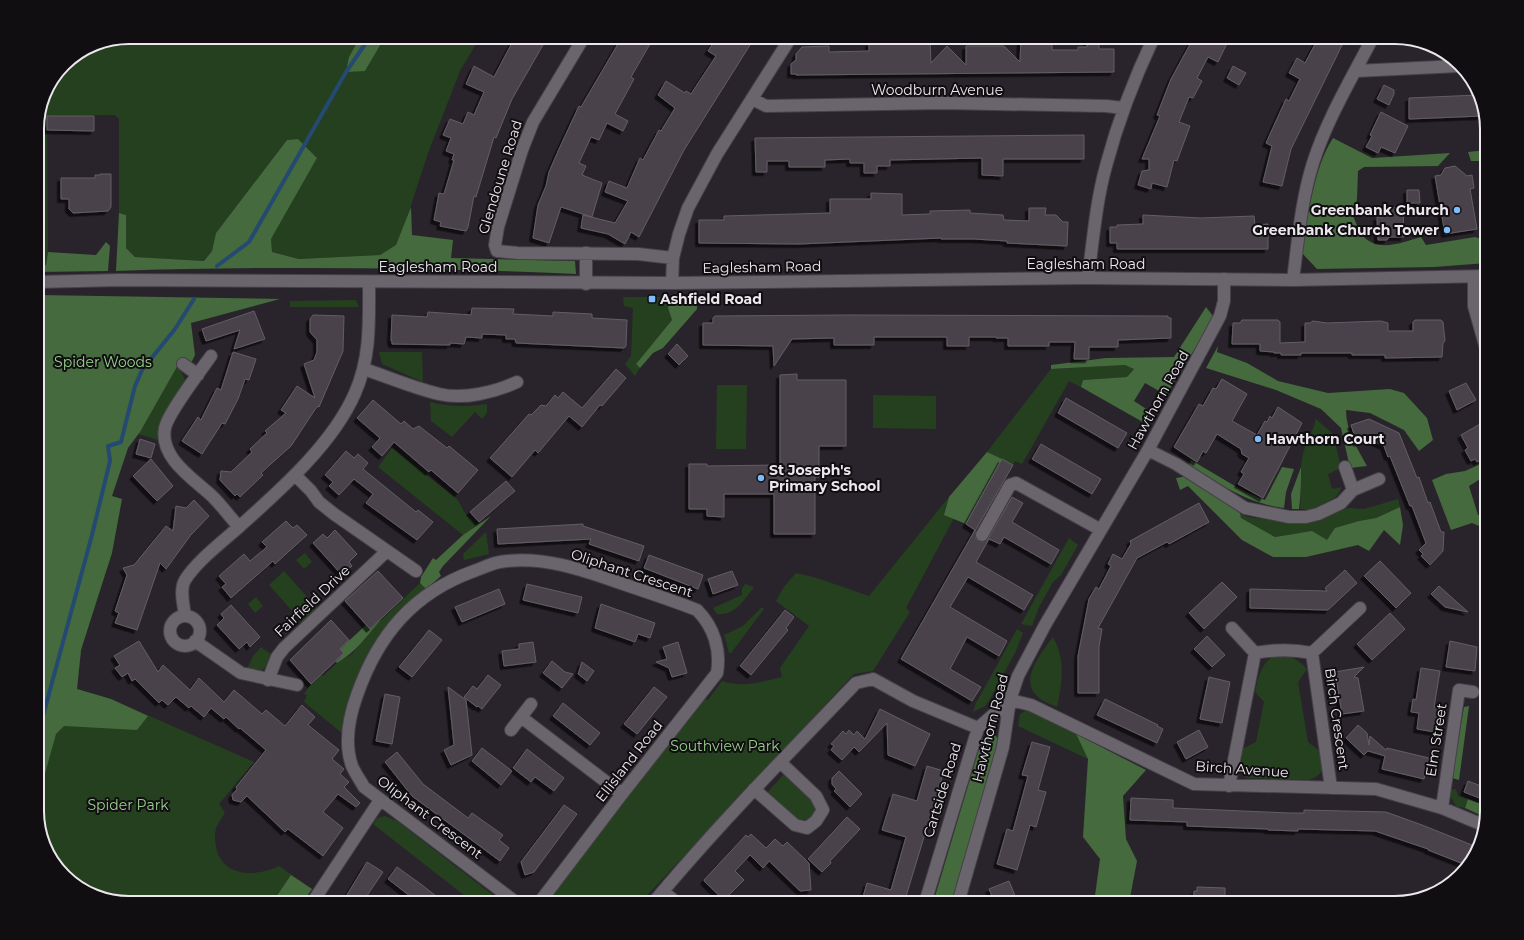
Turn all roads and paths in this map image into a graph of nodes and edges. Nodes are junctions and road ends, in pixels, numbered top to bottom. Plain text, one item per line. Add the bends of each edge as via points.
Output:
1 (580, 44) edge
2 (787, 44) edge
3 (1151, 44) edge
4 (1370, 44) edge
5 (1452, 66) edge
6 (1356, 71) junction
7 (752, 99) junction
8 (1123, 108) junction
9 (586, 253) junction
10 (673, 258) junction
11 (1474, 277) junction
12 (1480, 277) edge
13 (1088, 278) junction
14 (1224, 279) junction
15 (1293, 280) junction
16 (44, 282) edge
17 (369, 282) junction
18 (672, 283) junction
19 (586, 284) junction
20 (1480, 327) edge
21 (211, 356) dead end
22 (183, 364) dead end
23 (364, 369) junction
24 (198, 375) junction
25 (517, 382) dead end
26 (1148, 450) junction
27 (1345, 467) dead end
28 (295, 475) junction
29 (1379, 479) dead end
30 (1353, 490) junction
31 (238, 527) junction
32 (1100, 530) junction
33 (982, 535) dead end
34 (387, 551) junction
35 (416, 571) dead end
36 (1360, 608) dead end
37 (185, 616) junction
38 (1232, 628) dead end
39 (712, 630) joint
40 (196, 641) junction
41 (1255, 653) junction
42 (1312, 654) junction
43 (268, 680) junction
44 (297, 685) dead end
45 (1472, 692) dead end
46 (1010, 700) junction
47 (531, 704) dead end
48 (520, 717) junction
49 (978, 728) junction
50 (511, 730) dead end
51 (780, 762) junction
52 (1229, 786) junction
53 (1331, 788) junction
54 (754, 789) junction
55 (622, 794) junction
56 (380, 800) junction
57 (1442, 808) junction
58 (1479, 823) edge
59 (664, 891) junction
60 (317, 896) edge
61 (508, 896) edge
62 (544, 896) edge
63 (660, 896) edge
64 (669, 896) edge
65 (927, 896) edge
66 (960, 896) edge

1 - 9 street, Glendoune Road via 533,122 500,219 495,245 500,252
2 - 7 street
3 - 8 street
4 - 6 street
5 - 6 street
6 - 15 street via 1325,131 1313,164 1303,204
7 - 8 street, Woodburn Avenue via 766,106 943,103
7 - 10 street via 717,154 688,208 678,234
8 - 13 street via 1101,187
9 - 10 street, Glendoune Road
9 - 19 street
10 - 18 street
11 - 12 street, Eaglesham Road
11 - 15 street, Eaglesham Road
11 - 20 street via 1474,306
13 - 14 street, Eaglesham Road
13 - 18 street, Eaglesham Road
14 - 15 street, Eaglesham Road
14 - 26 street, Hawthorn Road via 1224,300 1220,316
16 - 17 street, Eaglesham Road
17 - 19 street, Eaglesham Road
17 - 23 street via 370,326
18 - 19 street, Eaglesham Road
21 - 24 street
22 - 24 street
23 - 25 street via 446,395 472,395 494,391
23 - 28 street via 344,413
24 - 31 street via 165,427 165,444 175,462 212,497
26 - 30 street via 1176,464 1245,508 1289,517 1318,514 1341,504
26 - 32 street, Hawthorn Road
27 - 30 street
28 - 31 street
28 - 34 street via 319,502
29 - 30 street
31 - 37 street via 212,550 184,581 182,596
32 - 33 street via 1016,483 1010,485
32 - 46 street, Hawthorn Road via 1024,662
34 - 35 street
34 - 43 street, Fairfield Drive via 284,648 277,657
36 - 42 street, Birch Crescent
37 - 40 street via 197,622 200,629
37 - 40 street via 174,621 170,634 173,640 184,646
38 - 41 street
39 - 55 street, Ellisland Road via 719,663 717,673
39 - 56 street, Oliphant Crescent via 706,618 697,610 573,567 537,561 500,562 445,582 410,609 380,643 350,715 348,742 352,766 364,787
40 - 43 street via 241,673
41 - 42 street, Birch Crescent via 1293,649
41 - 52 street
42 - 53 street, Birch Crescent
43 - 44 street
45 - 57 street, Elm Street via 1459,690
46 - 49 street
46 - 52 street, Birch Avenue via 1031,705 1194,784
46 - 66 street, Hawthorn Road via 1002,747
47 - 48 street
48 - 50 street
48 - 55 street
49 - 51 street via 913,701 874,679 856,683
49 - 65 street, Cartside Road
51 - 54 street
51 - 54 street via 816,796 823,810 816,821 807,828 795,825
52 - 53 street, Birch Avenue
53 - 57 street, Birch Avenue via 1376,789
54 - 59 street
55 - 62 street, Ellisland Road
56 - 60 street
56 - 61 street, Oliphant Crescent
57 - 58 street, Birch Avenue
59 - 63 street
59 - 64 street

